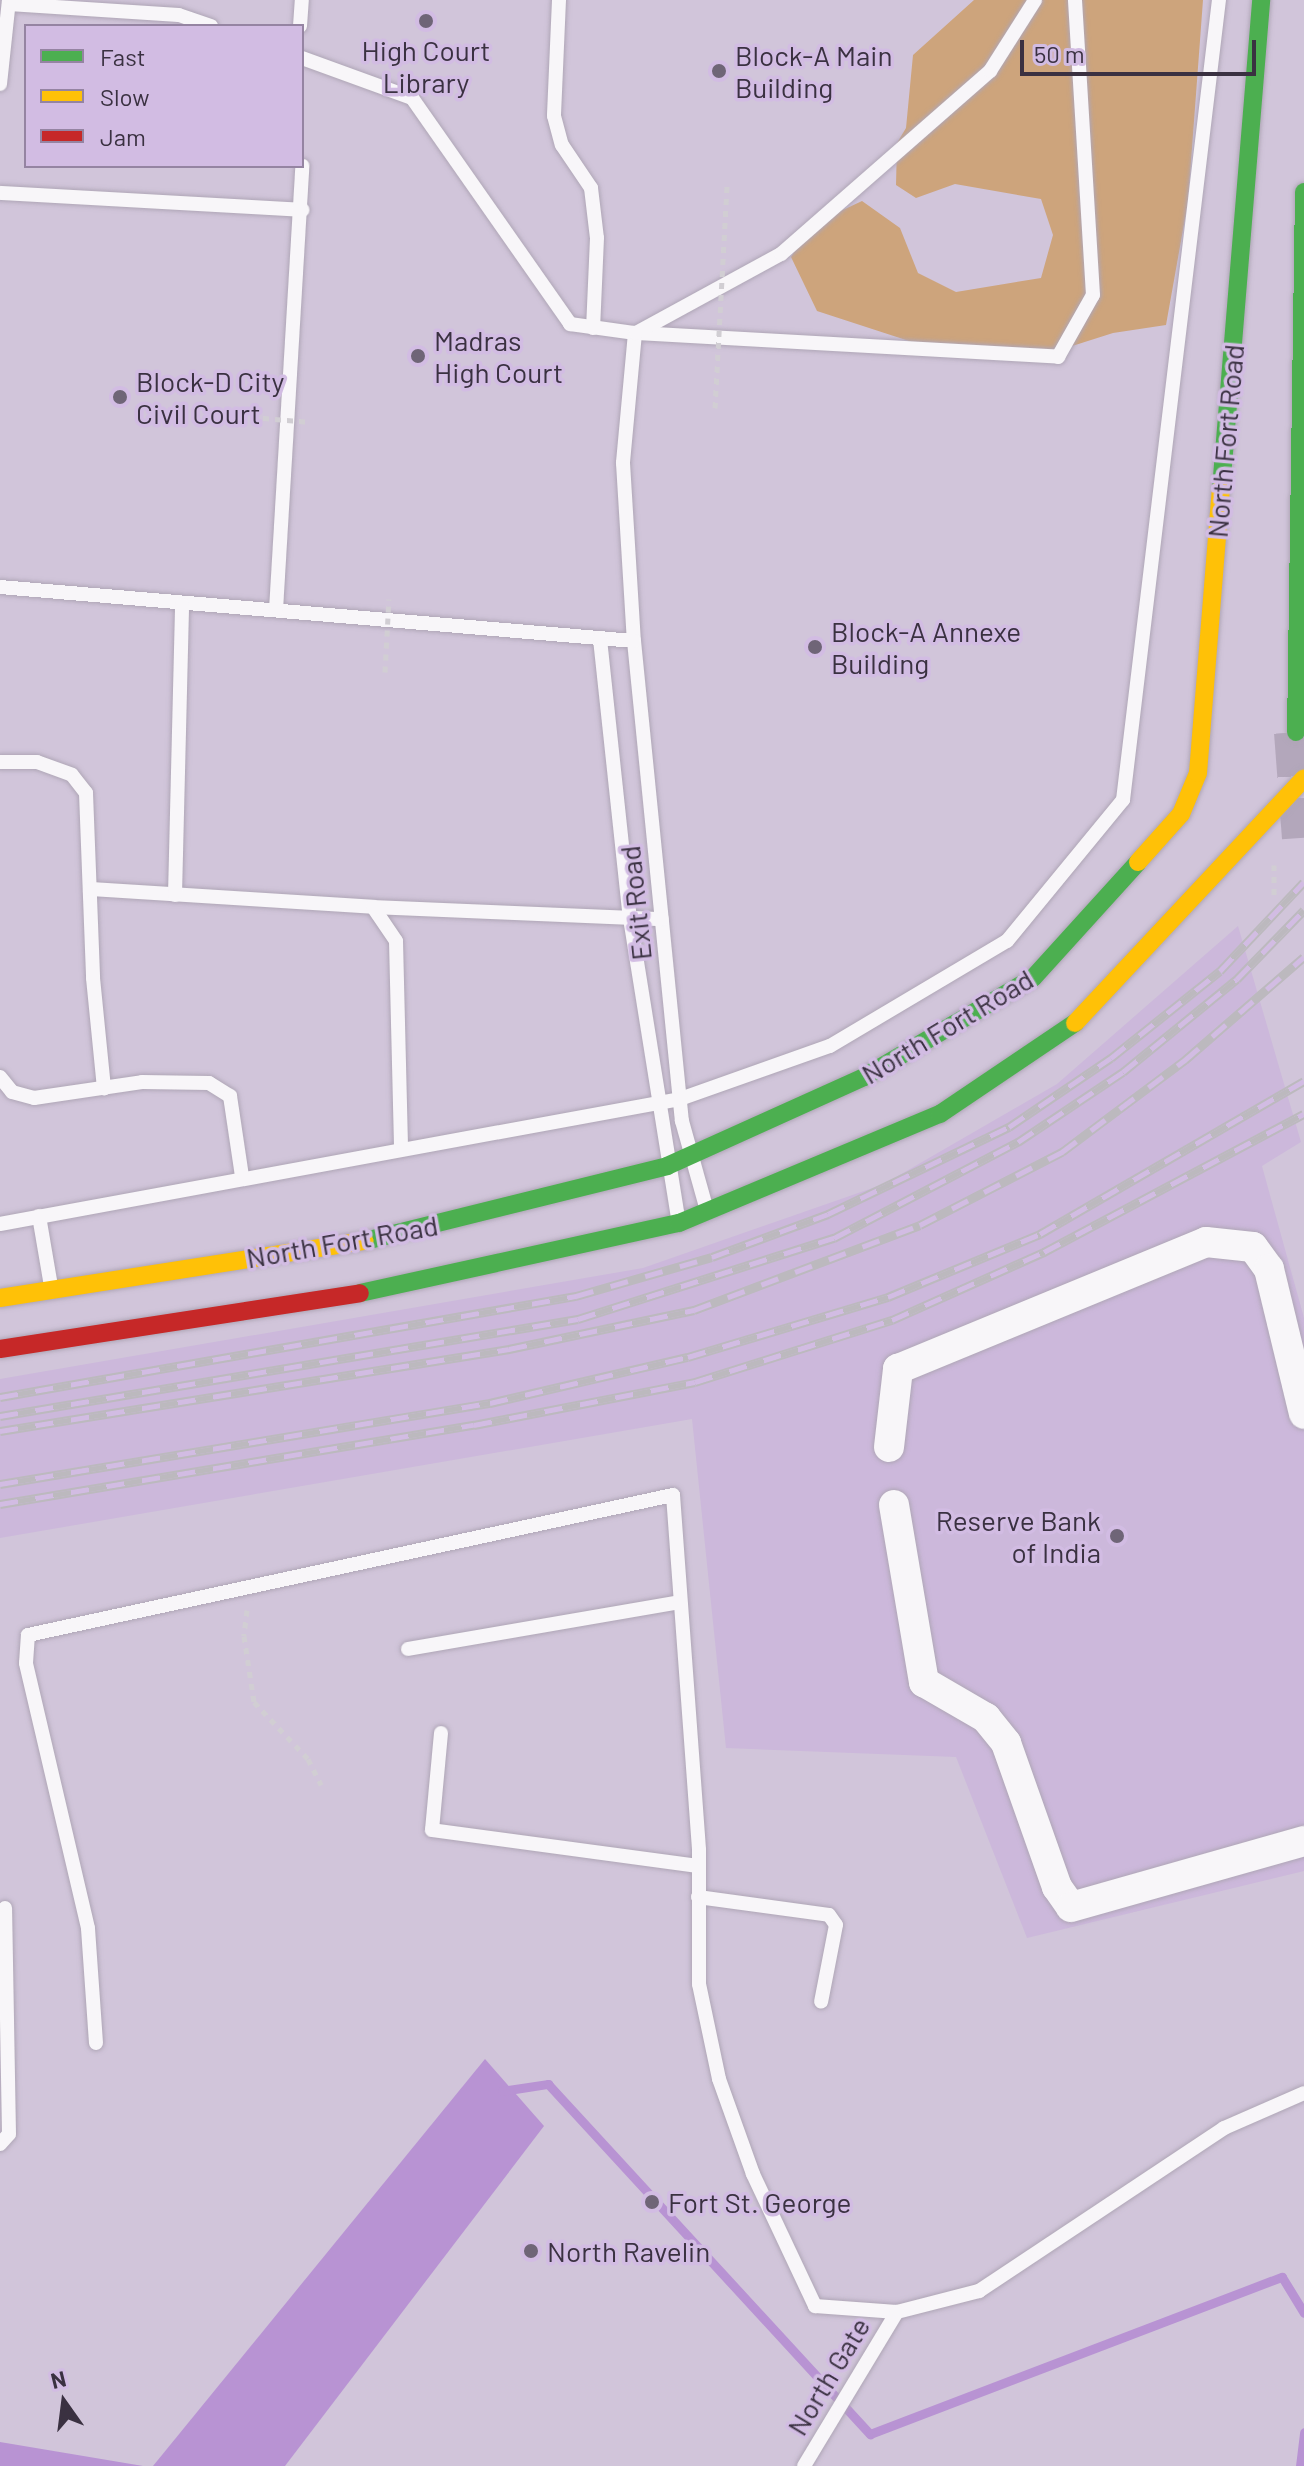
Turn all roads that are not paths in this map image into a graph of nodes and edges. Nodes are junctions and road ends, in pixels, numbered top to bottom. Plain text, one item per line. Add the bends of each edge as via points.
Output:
1 (302, 0) edge
2 (559, 0) edge
3 (1035, 0) edge
4 (1075, 0) edge
5 (1219, 0) edge
6 (1261, 0) edge
7 (9, 2) edge
8 (205, 24) edge
9 (300, 24) edge
10 (2, 39) edge
11 (304, 59) edge
12 (0, 84) edge
13 (302, 168) edge
14 (1304, 192) edge
15 (0, 193) edge
16 (303, 210) junction
17 (593, 328) junction
18 (635, 333) junction
19 (0, 587) edge
20 (182, 605) junction
21 (276, 610) junction
22 (600, 639) junction
23 (634, 641) junction
24 (1296, 732) dead end
25 (0, 762) edge
26 (1304, 778) edge
27 (90, 889) junction
28 (175, 895) junction
29 (373, 907) junction
30 (630, 918) junction
31 (662, 919) junction
32 (0, 1077) edge
33 (104, 1088) junction
34 (680, 1099) junction
35 (657, 1103) junction
36 (401, 1146) junction
37 (692, 1157) junction
38 (667, 1166) junction
39 (242, 1176) junction
40 (707, 1213) junction
41 (39, 1216) junction
42 (679, 1223) junction
43 (0, 1224) edge
44 (52, 1290) junction
45 (0, 1298) edge
46 (0, 1349) edge
47 (1304, 1414) edge
48 (889, 1447) dead end
49 (894, 1505) dead end
50 (680, 1602) junction
51 (408, 1649) dead end
52 (441, 1733) dead end
53 (1304, 1841) edge
54 (699, 1866) junction
55 (698, 1897) junction
56 (5, 1908) dead end
57 (821, 2002) dead end
58 (96, 2043) dead end
59 (1304, 2093) edge
60 (0, 2144) edge
61 (897, 2312) junction
62 (804, 2466) edge

1 - 9 lane
2 - 17 lane via 554,116 562,145 591,188 597,238
3 - 18 lane via 990,71 781,254
4 - 18 lane via 1093,295 1058,357
5 - 34 lane via 1123,800 1007,941 830,1046
6 - 37 main road, North Fort Road via 1198,773 1187,818 1033,978 864,1077
7 - 8 lane via 179,15
7 - 10 lane
10 - 12 lane
11 - 17 lane via 412,98 570,324
13 - 16 lane
14 - 24 main road
15 - 16 lane
16 - 21 lane
17 - 18 lane
18 - 23 lane, Exit Road via 623,463
19 - 20 lane
20 - 21 lane
20 - 28 lane
21 - 22 lane
22 - 23 lane
22 - 30 lane
23 - 31 lane, Exit Road
25 - 27 lane via 37,762 60,770 72,775 86,793
26 - 40 main road, North Fort Road via 1228,842 1067,1032 940,1114
27 - 28 lane
27 - 33 lane
28 - 29 lane
29 - 30 lane
29 - 36 lane via 396,941
30 - 31 lane
30 - 35 lane
31 - 34 lane, Exit Road
32 - 33 lane via 12,1092 34,1098
33 - 39 lane via 142,1082 209,1083 230,1096
34 - 35 lane
34 - 37 lane, Exit Road
35 - 36 lane
35 - 38 lane
36 - 39 lane
37 - 38 main road, North Fort Road
37 - 40 lane, Exit Road
38 - 42 lane
38 - 44 main road, North Fort Road via 391,1237
39 - 41 lane
40 - 42 main road, North Fort Road
41 - 43 lane
41 - 44 lane
42 - 46 main road, North Fort Road via 403,1286
44 - 45 main road, North Fort Road
47 - 48 street via 1269,1269 1253,1247 1206,1242 898,1369
49 - 53 street via 924,1682 986,1718 1006,1743 1057,1887 1071,1907
50 - 51 lane
50 - 54 lane
50 - 58 lane via 673,1495 28,1635 26,1663 88,1928
52 - 54 lane via 432,1830
54 - 55 lane
55 - 57 lane via 829,1915 836,1925
55 - 61 lane via 699,1984 719,2079 782,2239 815,2306
56 - 60 lane via 9,2134
59 - 61 lane via 1224,2128 979,2291
61 - 62 lane, North Gate

